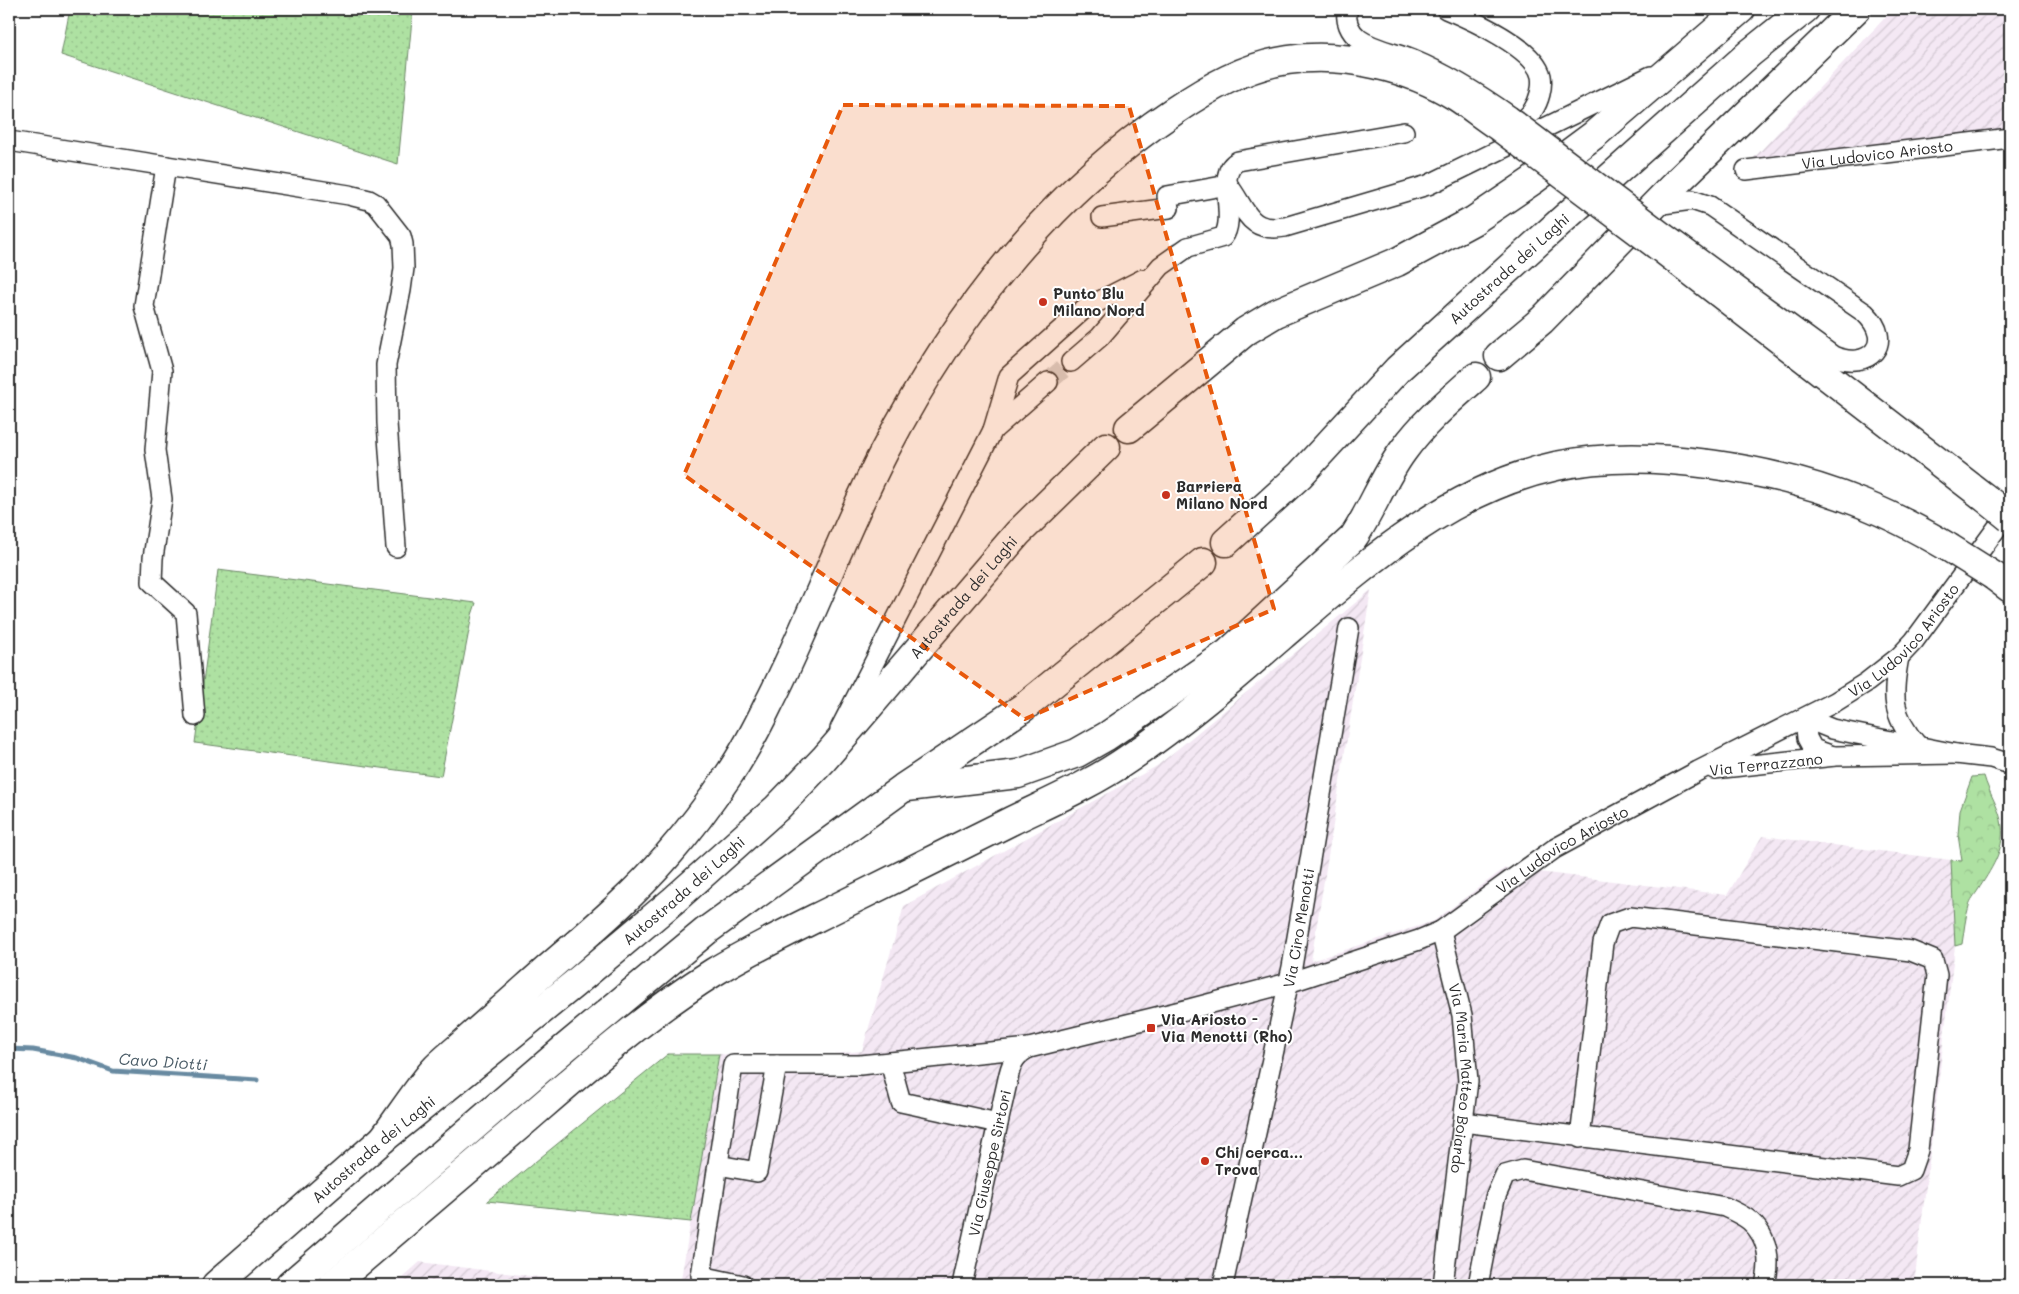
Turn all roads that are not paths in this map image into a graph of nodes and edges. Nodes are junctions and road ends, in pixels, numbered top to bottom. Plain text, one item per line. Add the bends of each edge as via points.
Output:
1 (1348, 9) edge
2 (1446, 9) edge
3 (1741, 9) edge
4 (1806, 9) edge
5 (1856, 9) edge
6 (1678, 63) junction
7 (1504, 121) junction
8 (1404, 132) dead end
9 (2010, 138) edge
10 (9, 141) edge
11 (166, 166) junction
12 (1746, 170) dead end
13 (1228, 185) junction
14 (1655, 205) junction
15 (1328, 216) junction
16 (1102, 217) dead end
17 (1662, 240) junction
18 (1151, 276) junction
19 (1499, 356) dead end
20 (1071, 362) tunnel mouth
21 (1476, 377) dead end
22 (1048, 382) tunnel mouth
23 (1129, 428) dead end
24 (993, 430) junction
25 (1106, 447) dead end
26 (2010, 510) edge
27 (2010, 518) edge
28 (1226, 542) dead end
29 (396, 547) dead end
30 (1203, 562) dead end
31 (2002, 582) edge
32 (1350, 628) dead end
33 (1900, 657) junction
34 (195, 716) dead end
35 (1805, 718) junction
36 (1917, 745) junction
37 (1956, 754) junction
38 (1835, 756) junction
39 (824, 759) junction
40 (2010, 764) edge
41 (1698, 771) junction
42 (903, 788) junction
43 (1441, 931) junction
44 (1288, 983) junction
45 (1029, 1048) junction
46 (890, 1062) junction
47 (777, 1065) junction
48 (1463, 1122) junction
49 (998, 1123) junction
50 (1580, 1138) junction
51 (384, 1139) junction
52 (718, 1165) junction
53 (216, 1285) edge
54 (290, 1285) edge
55 (332, 1285) edge
56 (743, 1285) edge
57 (962, 1285) edge
58 (1223, 1285) edge
59 (1443, 1285) edge
60 (1478, 1285) edge
61 (1765, 1285) edge

1 - 7 street via 1349,27 1360,40 1455,79 1481,95
2 - 15 street via 1493,31 1524,54 1541,76 1540,93 1534,109 1500,140 1462,162 1370,202
3 - 6 highway
4 - 28 highway, Autostrada dei Laghi via 1750,53 1398,369 1300,475
5 - 14 highway
6 - 15 street via 1428,185
6 - 23 highway via 1594,134 1481,216 1397,262 1276,313 1246,331
7 - 17 highway, bridge
7 - 51 highway via 1420,79 1381,66 1317,58 1286,60 1257,68 1202,92 1124,146 1046,218 994,278 918,389 876,470 787,669 731,773 706,807 666,858 622,901 435,1068
8 - 13 street via 1238,162 1227,172
9 - 12 street, Via Ludovico Ariosto
10 - 11 street
11 - 29 street via 369,200 386,214 401,236 404,244 403,275 386,365
11 - 34 street via 144,306 162,371 156,450 162,499 152,582 186,613
13 - 15 street via 1251,221 1264,228 1285,228
13 - 16 street via 1167,196 1169,208
13 - 18 street via 1228,227 1223,237 1188,247
14 - 17 street via 1692,200 1710,206 1865,314 1877,329 1879,336 1875,349 1871,355 1854,361 1833,356
14 - 19 highway via 1542,320
17 - 27 highway, bridge
18 - 20 street via 1100,337
18 - 24 street via 1084,309 1009,376
21 - 42 highway via 1433,416 1402,452 1353,538 1208,668 1077,753 1018,774
22 - 24 street
24 - 39 street
25 - 39 highway, Autostrada dei Laghi via 1018,533
26 - 33 street, Via Ludovico Ariosto via 1926,627
30 - 42 highway via 1024,707
31 - 55 highway, bridge via 1948,546 1891,516 1829,492 1770,476 1699,463 1632,459 1558,465 1473,496 1390,546 1184,719 1123,763 750,951 676,998 583,1070
32 - 44 street, Via Ciro Menotti
33 - 35 street, Via Ludovico Ariosto via 1867,682
33 - 36 street via 1893,692 1894,706 1906,733
35 - 36 street, Via Terrazzano via 1832,729
35 - 38 street, Via Terrazzano via 1806,738 1813,749
35 - 41 street, Via Ludovico Ariosto
36 - 37 street, Via Terrazzano
37 - 38 street, Via Terrazzano
37 - 40 street, Via Terrazzano via 1992,758
38 - 41 street, Via Terrazzano
39 - 51 highway, Autostrada dei Laghi via 777,808 674,900
41 - 43 street, Via Ludovico Ariosto via 1554,849
42 - 54 highway via 706,931
43 - 44 street, Via Ludovico Ariosto
43 - 48 street, Via Maria Matteo Boiardo via 1462,1015 1468,1081
44 - 45 street, Via Ludovico Ariosto
44 - 58 street, Via Ciro Menotti
45 - 46 street, Via Ludovico Ariosto
45 - 49 street, Via Giuseppe Sirtori via 1020,1052 1011,1066
46 - 47 street, Via Ludovico Ariosto
46 - 49 street via 901,1102
47 - 52 street, Via Ludovico Ariosto via 733,1065
47 - 52 street via 757,1172
48 - 50 street
48 - 59 street, Via Maria Matteo Boiardo
49 - 57 street, Via Giuseppe Sirtori
50 - 50 street via 1898,1176 1910,1170 1918,1150 1937,976 1934,960 1911,951 1630,917 1610,924 1603,942
51 - 53 highway, Autostrada dei Laghi
52 - 56 street via 701,1276
60 - 61 street via 1495,1198 1505,1175 1524,1170 1726,1207 1749,1220 1765,1238 1769,1270

